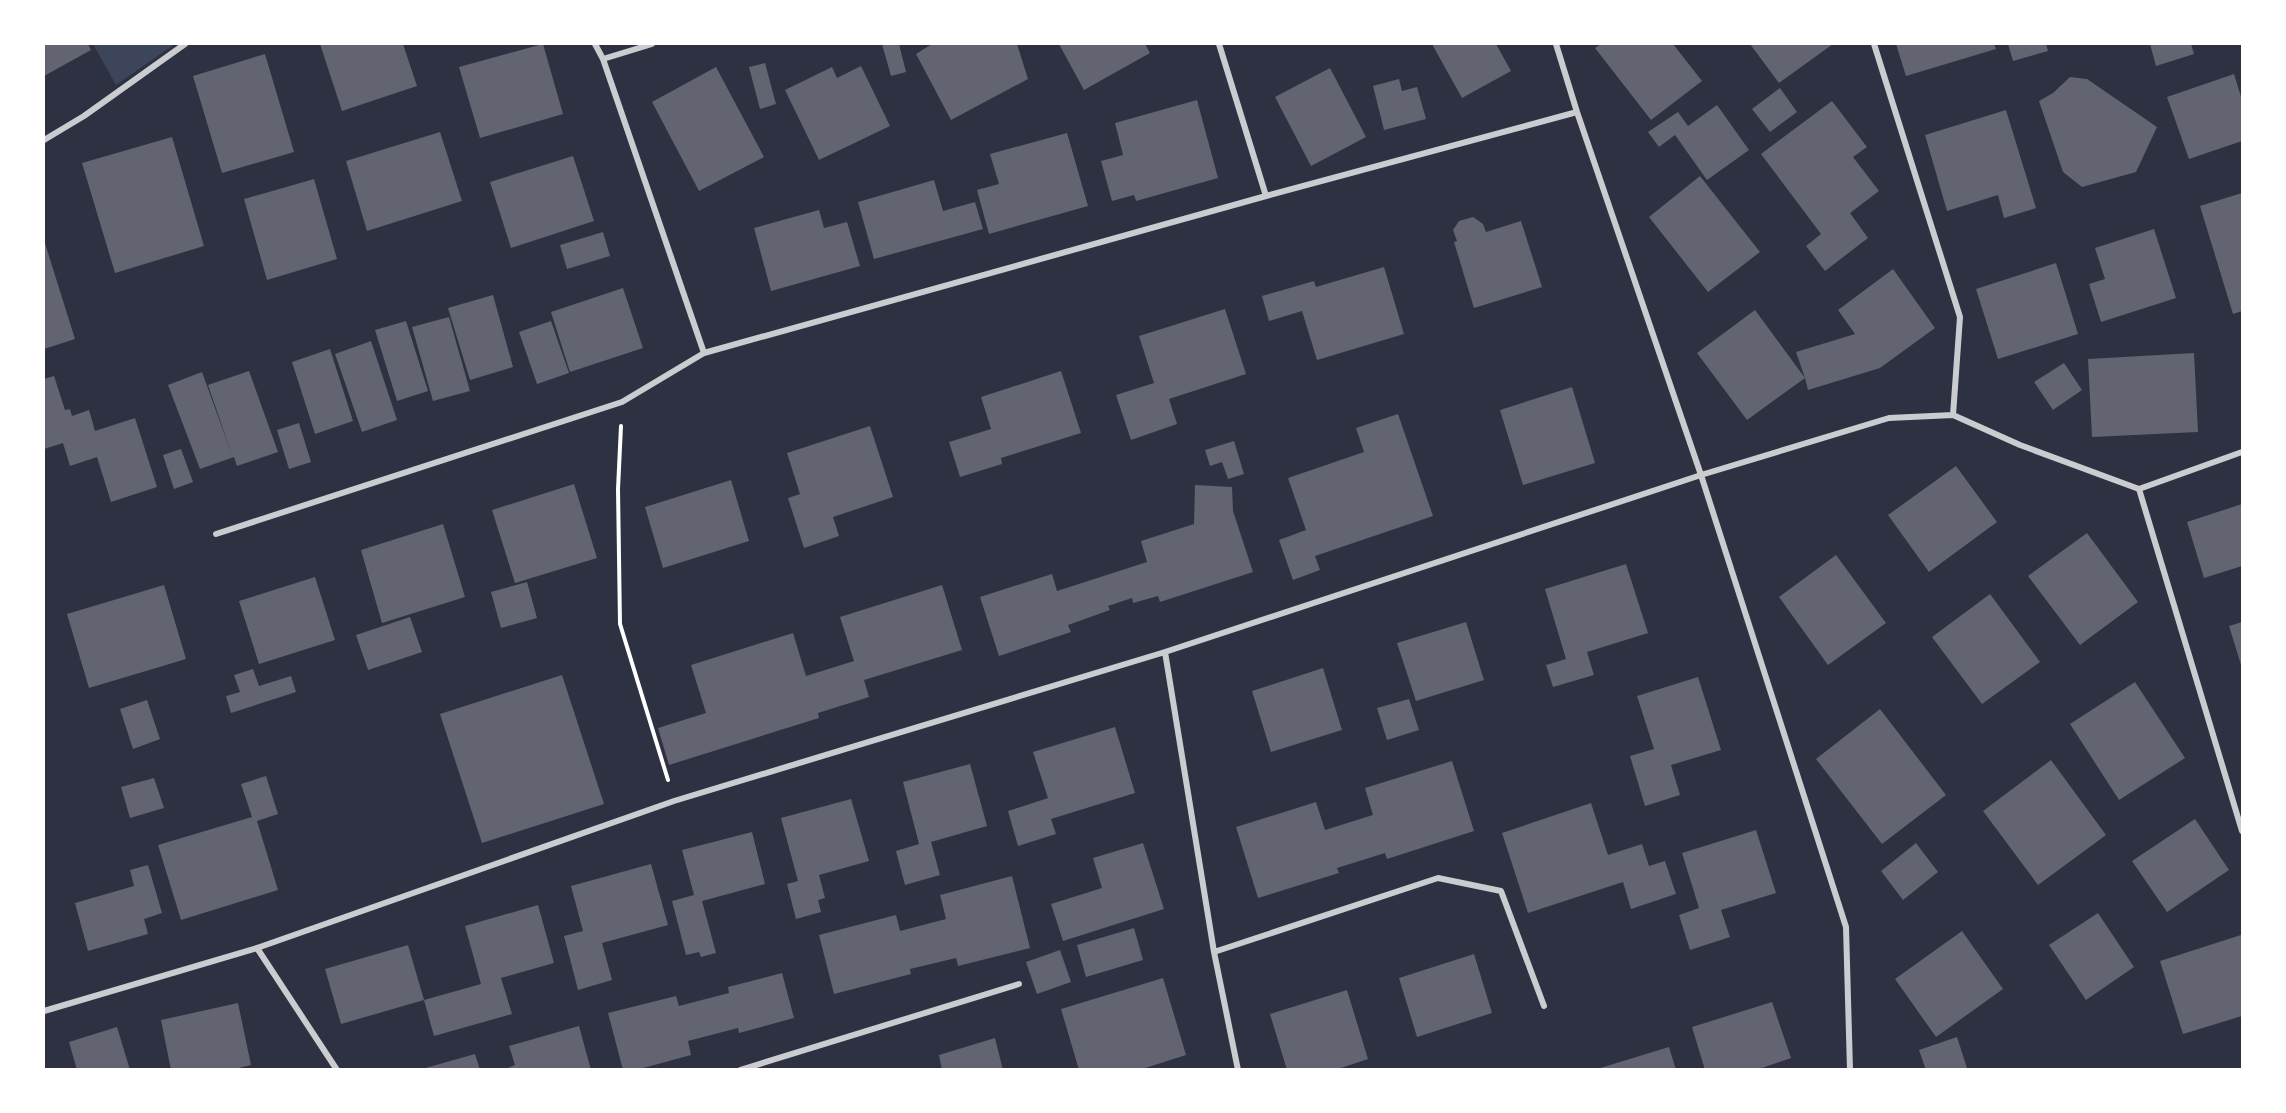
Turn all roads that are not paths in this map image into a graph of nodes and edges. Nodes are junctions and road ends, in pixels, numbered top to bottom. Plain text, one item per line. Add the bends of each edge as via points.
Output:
1 (185, 44) edge
2 (595, 44) edge
3 (652, 44) edge
4 (1219, 44) edge
5 (1556, 44) edge
6 (1874, 44) edge
7 (603, 59) junction
8 (1577, 112) junction
9 (44, 140) edge
10 (1266, 196) junction
11 (704, 353) junction
12 (1953, 415) junction
13 (2242, 452) edge
14 (1701, 475) junction
15 (2139, 489) junction
16 (216, 534) dead end
17 (1165, 652) junction
18 (2242, 831) edge
19 (257, 948) junction
20 (1214, 952) junction
21 (1018, 984) dead end
22 (1544, 1006) dead end
23 (44, 1011) edge
24 (337, 1070) edge
25 (740, 1070) edge
26 (1238, 1070) edge
27 (1850, 1070) edge

1 - 9 street
2 - 7 street
3 - 7 street
4 - 10 street
5 - 8 street
6 - 12 street via 1959,317
7 - 11 street
8 - 10 street
8 - 14 street
10 - 11 street
11 - 16 street via 622,402
12 - 14 street via 1889,417
12 - 15 street via 2020,445
13 - 15 street
14 - 17 street
14 - 27 street via 1846,927
15 - 18 street
17 - 19 street via 674,801
17 - 20 street
19 - 23 street
19 - 24 street
20 - 22 street via 1438,878 1501,891
20 - 26 street
21 - 25 street

